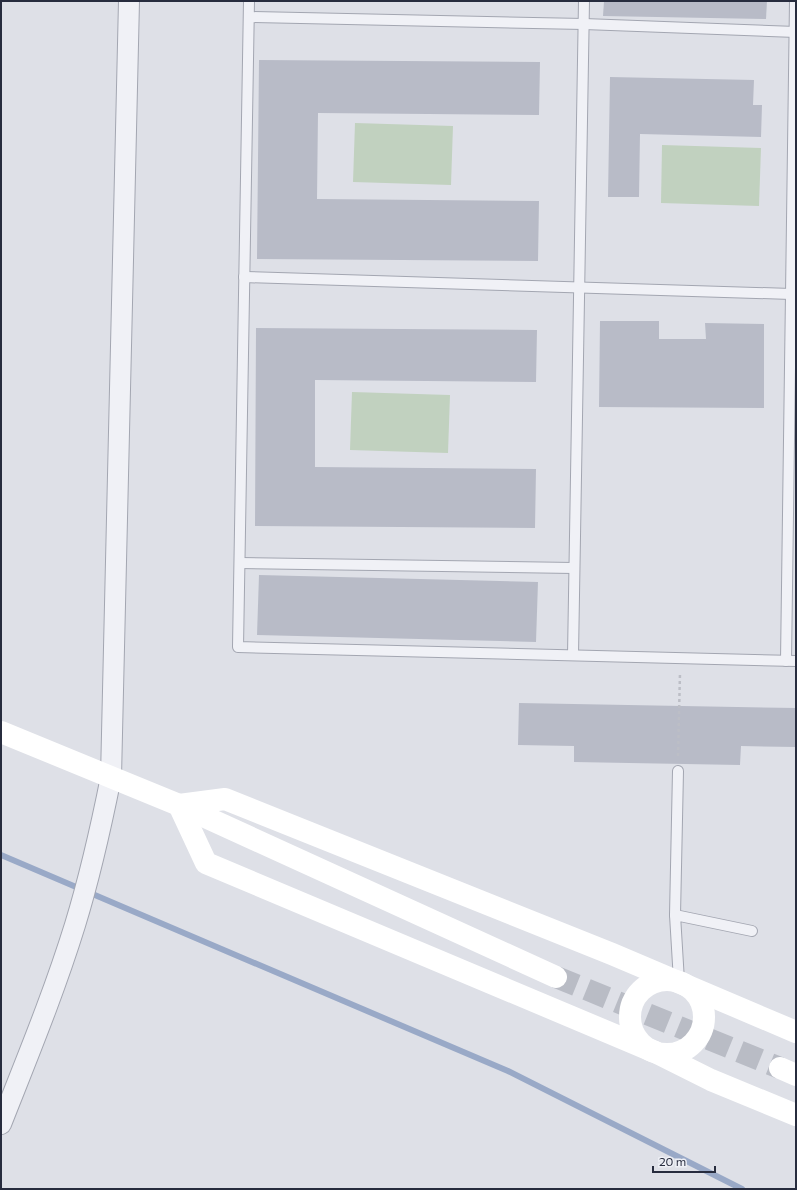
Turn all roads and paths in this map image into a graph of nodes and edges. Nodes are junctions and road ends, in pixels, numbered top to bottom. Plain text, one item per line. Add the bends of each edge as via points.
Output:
1 (129, 1) edge
2 (249, 1) edge
3 (584, 1) edge
4 (795, 1) edge
5 (249, 17) junction
6 (584, 24) junction
7 (795, 32) edge
8 (794, 270) edge
9 (244, 277) junction
10 (579, 287) junction
11 (791, 294) junction
12 (792, 445) edge
13 (240, 563) junction
14 (574, 568) junction
15 (792, 575) edge
16 (573, 655) junction
17 (680, 658) junction
18 (791, 661) edge
19 (1, 732) edge
20 (678, 771) joint
21 (111, 777) junction
22 (179, 805) junction
23 (675, 915) junction
24 (752, 931) dead end
25 (556, 977) tunnel mouth
26 (679, 981) junction
27 (796, 1032) edge
28 (655, 1052) junction
29 (796, 1115) edge
30 (1, 1124) edge

1 - 21 street
2 - 5 lane
3 - 6 lane
4 - 7 lane
5 - 6 lane
5 - 9 lane
6 - 7 lane
6 - 10 lane
7 - 8 lane
8 - 11 lane
9 - 10 lane
9 - 13 lane
10 - 11 lane
10 - 14 lane
11 - 12 lane
12 - 15 lane
13 - 14 lane
13 - 16 lane via 238,647
14 - 16 lane
15 - 18 lane
16 - 17 lane
17 - 18 lane
17 - 20 path
19 - 21 street
20 - 23 lane
21 - 22 street
21 - 30 street via 94,859 76,924 49,1005
22 - 25 street
22 - 26 street via 225,798
22 - 28 street via 206,863
23 - 24 lane
23 - 26 lane
26 - 27 street
26 - 28 street via 690,987 699,997 704,1009 700,1035 691,1045 680,1051 667,1054
26 - 28 street via 667,979 645,986 636,994 631,1004 631,1028 644,1047
28 - 29 street via 711,1080

